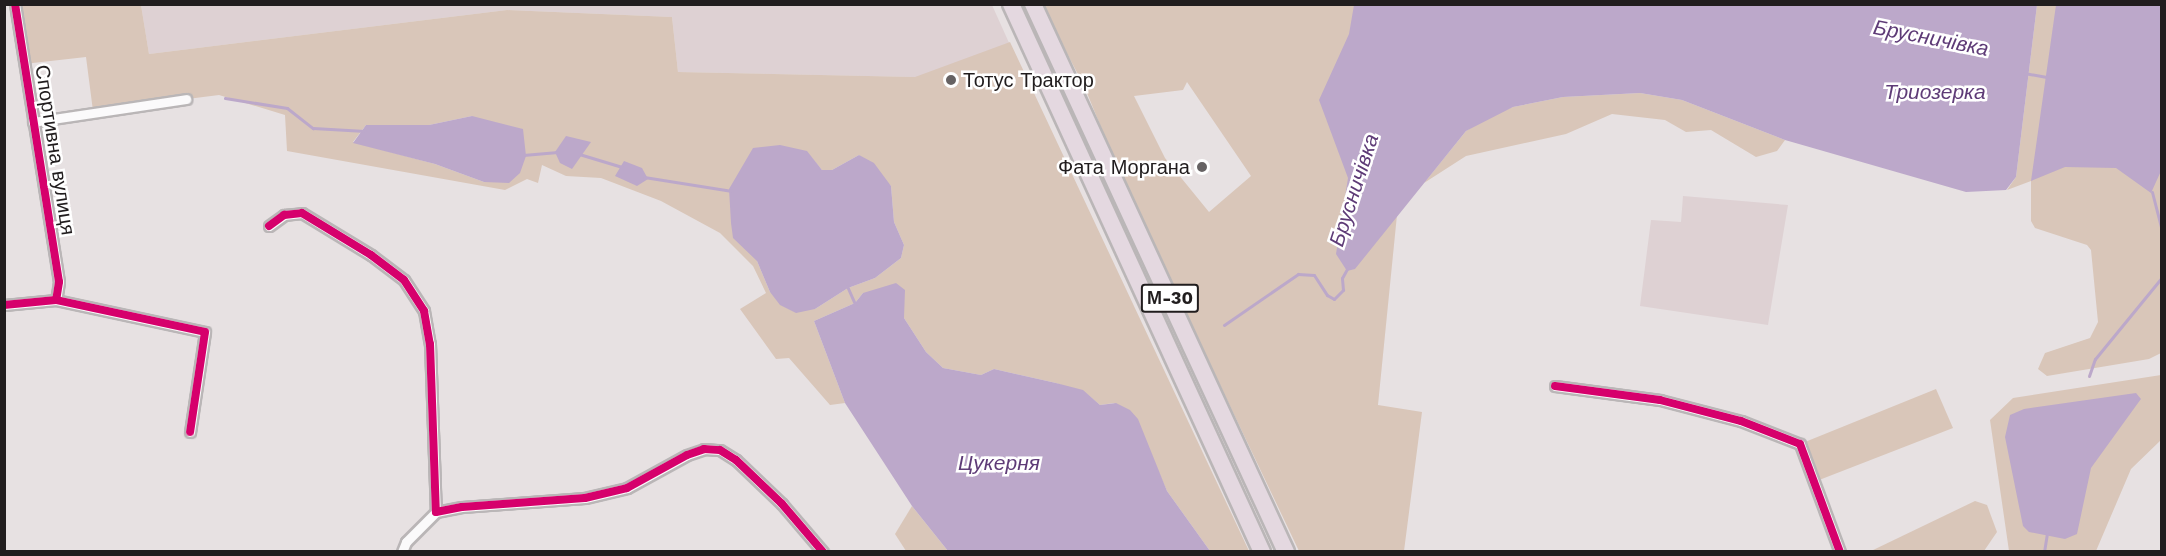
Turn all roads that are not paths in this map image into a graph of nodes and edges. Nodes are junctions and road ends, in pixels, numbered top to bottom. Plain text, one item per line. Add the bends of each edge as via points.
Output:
1 (15, 4) edge
2 (1011, 4) edge
3 (1033, 4) edge
4 (186, 99) dead end
5 (33, 122) junction
6 (269, 226) dead end
7 (56, 300) junction
8 (4, 305) edge
9 (1554, 386) dead end
10 (190, 432) dead end
11 (436, 512) junction
12 (402, 552) edge
13 (823, 552) edge
14 (1262, 552) edge
15 (1286, 552) edge
16 (1840, 552) edge

1 - 5 street, Спортивна вулиця
2 - 14 highway, М-30
3 - 15 highway, М-30
4 - 5 street
5 - 7 street, Спортивна вулиця via 59,282
6 - 11 street via 284,215 302,213 404,280 424,311 430,344
7 - 8 street
7 - 10 street via 205,332
9 - 16 street via 1660,400 1742,421 1800,444
11 - 12 street via 406,542
11 - 13 street via 585,498 627,488 704,449 720,450 782,504

